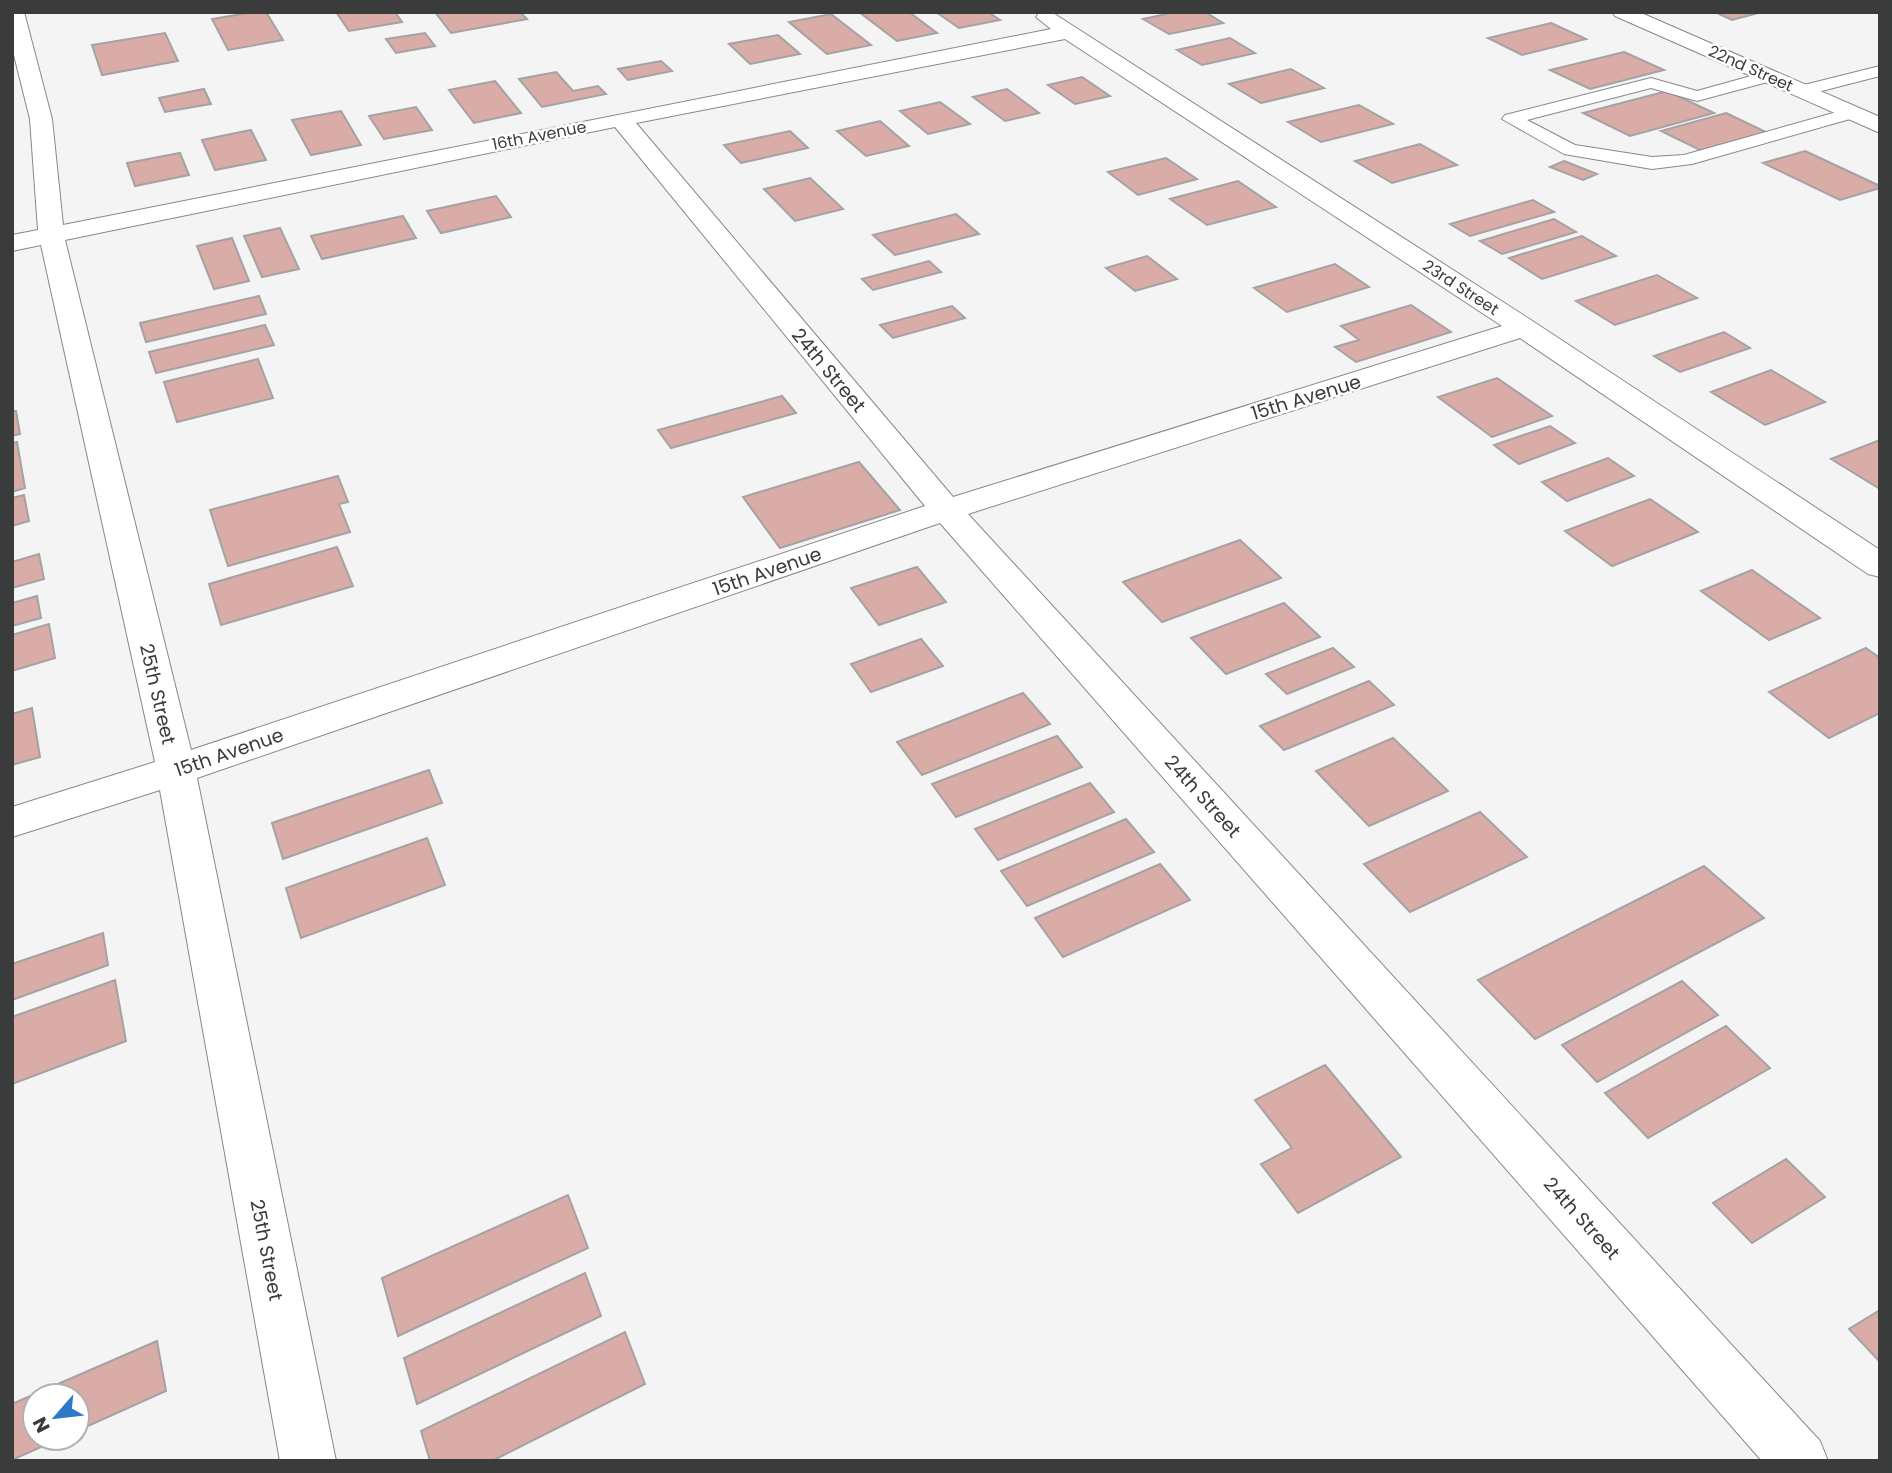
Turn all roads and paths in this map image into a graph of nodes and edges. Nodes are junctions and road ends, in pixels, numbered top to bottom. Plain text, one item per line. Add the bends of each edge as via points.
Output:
1 (1039, 12) edge
2 (1622, 12) edge
3 (20, 15) edge
4 (1068, 33) junction
5 (1880, 71) edge
6 (1769, 76) junction
7 (1802, 91) junction
8 (1851, 113) junction
9 (621, 119) junction
10 (1880, 126) edge
11 (51, 234) junction
12 (12, 243) edge
13 (1524, 328) junction
14 (946, 510) junction
15 (1880, 566) edge
16 (176, 770) junction
17 (12, 821) edge
18 (307, 1461) edge
19 (1800, 1461) edge

1 - 4 street, 23rd Street
2 - 6 street, 22nd Street
3 - 11 street, 25th Street via 41,119
4 - 9 street, 16th Avenue
4 - 13 street, 23rd Street
5 - 7 lane
6 - 7 street, 22nd Street
6 - 8 lane via 1697,96 1651,83 1511,119 1570,150 1652,163 1685,160
7 - 8 street, 22nd Street
8 - 10 street, 22nd Street
9 - 11 street, 16th Avenue
9 - 14 street, 24th Street
11 - 12 street, 16th Avenue
11 - 16 street, 25th Street
13 - 14 street, 15th Avenue
13 - 15 street, 23rd Street
14 - 16 street, 15th Avenue
14 - 19 street, 24th Street
16 - 17 street, 15th Avenue
16 - 18 street, 25th Street

